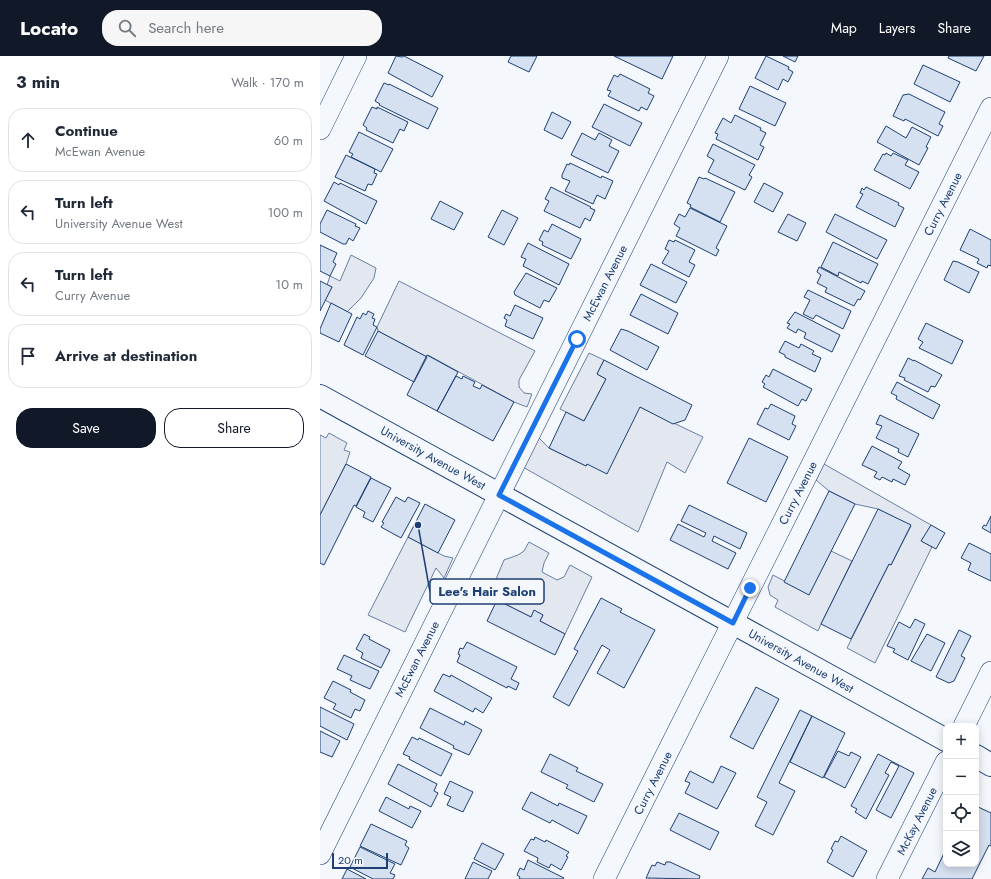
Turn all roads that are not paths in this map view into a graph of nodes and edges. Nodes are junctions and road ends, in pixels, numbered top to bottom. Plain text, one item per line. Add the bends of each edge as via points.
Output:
1 (356, 56) edge
2 (718, 56) edge
3 (991, 108) edge
4 (320, 129) edge
5 (320, 396) edge
6 (499, 495) junction
7 (733, 623) junction
8 (991, 672) edge
9 (966, 723) edge
10 (943, 738) edge
11 (979, 758) edge
12 (991, 765) edge
13 (943, 768) edge
14 (320, 854) edge
15 (604, 879) edge
16 (887, 879) edge

1 - 4 street
2 - 6 street, McEwan Avenue
3 - 7 street, Curry Avenue
5 - 6 main road, University Avenue West
6 - 7 main road, University Avenue West
6 - 14 street, McEwan Avenue
7 - 10 main road, University Avenue West
7 - 15 street, Curry Avenue
8 - 9 street
11 - 12 main road
13 - 16 street, McKay Avenue

